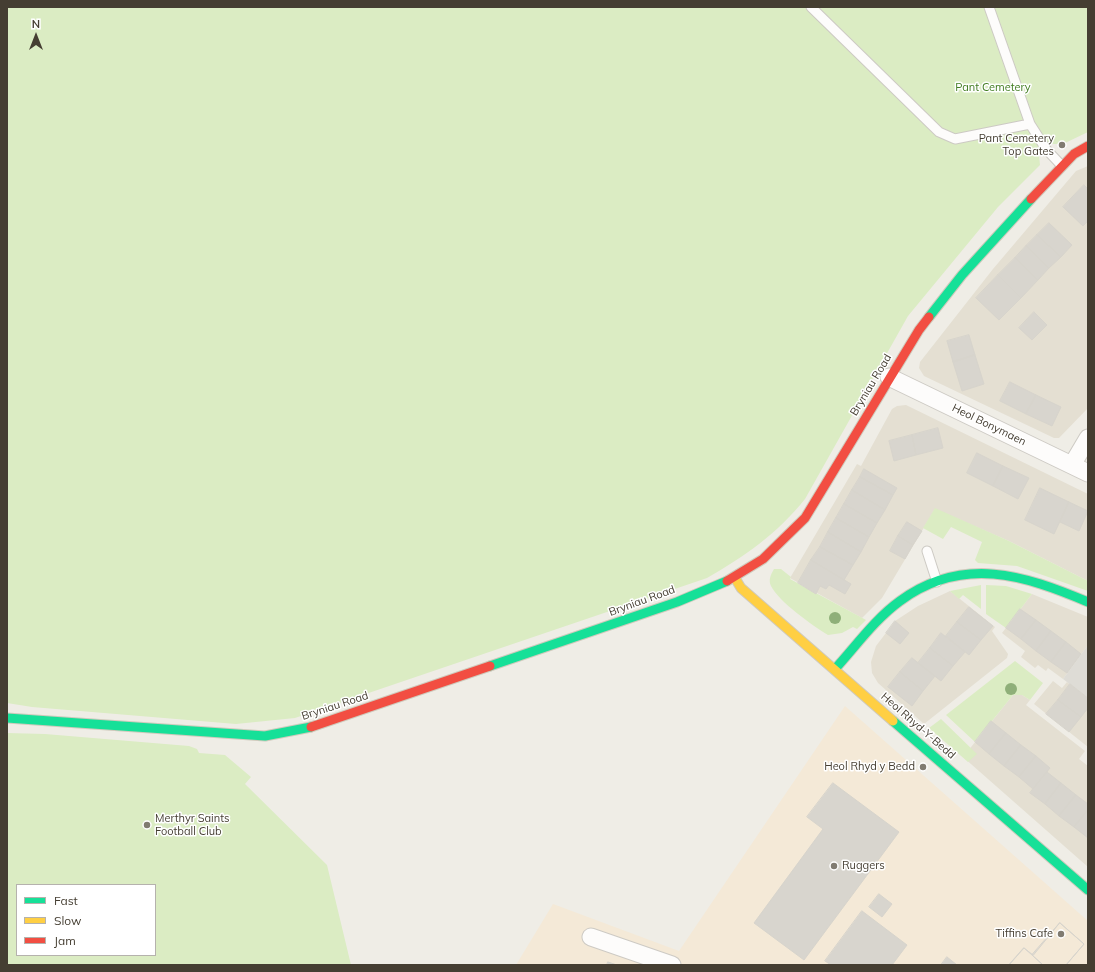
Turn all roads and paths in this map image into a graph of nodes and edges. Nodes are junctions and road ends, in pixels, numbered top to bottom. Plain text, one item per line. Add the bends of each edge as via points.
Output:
1 (811, 7) edge
2 (989, 7) edge
3 (1030, 124) junction
4 (1088, 146) edge
5 (1062, 166) junction
6 (889, 377) junction
7 (1088, 438) edge
8 (1072, 465) junction
9 (1088, 473) edge
10 (927, 550) dead end
11 (735, 578) junction
12 (937, 582) junction
13 (1088, 602) edge
14 (835, 669) junction
15 (7, 718) edge
16 (1088, 890) edge
17 (591, 937) dead end
18 (672, 965) edge

1 - 3 lane via 938,132 955,139
2 - 3 lane
3 - 5 lane via 1046,149
4 - 5 street, Bryniau Road via 1074,154
5 - 6 street, Bryniau Road via 962,275 919,330
6 - 8 street, Heol Bonymaen
6 - 11 street, Bryniau Road via 805,518 787,539
7 - 8 street
8 - 9 street, Heol Bonymaen
10 - 12 lane
11 - 14 street, Heol Rhyd-Y-Bedd via 741,588
11 - 15 street, Bryniau Road via 655,610 303,730 265,736
12 - 13 street via 983,573 1011,575
12 - 14 street via 896,605 884,615
14 - 16 street, Heol Rhyd-Y-Bedd
17 - 18 street

